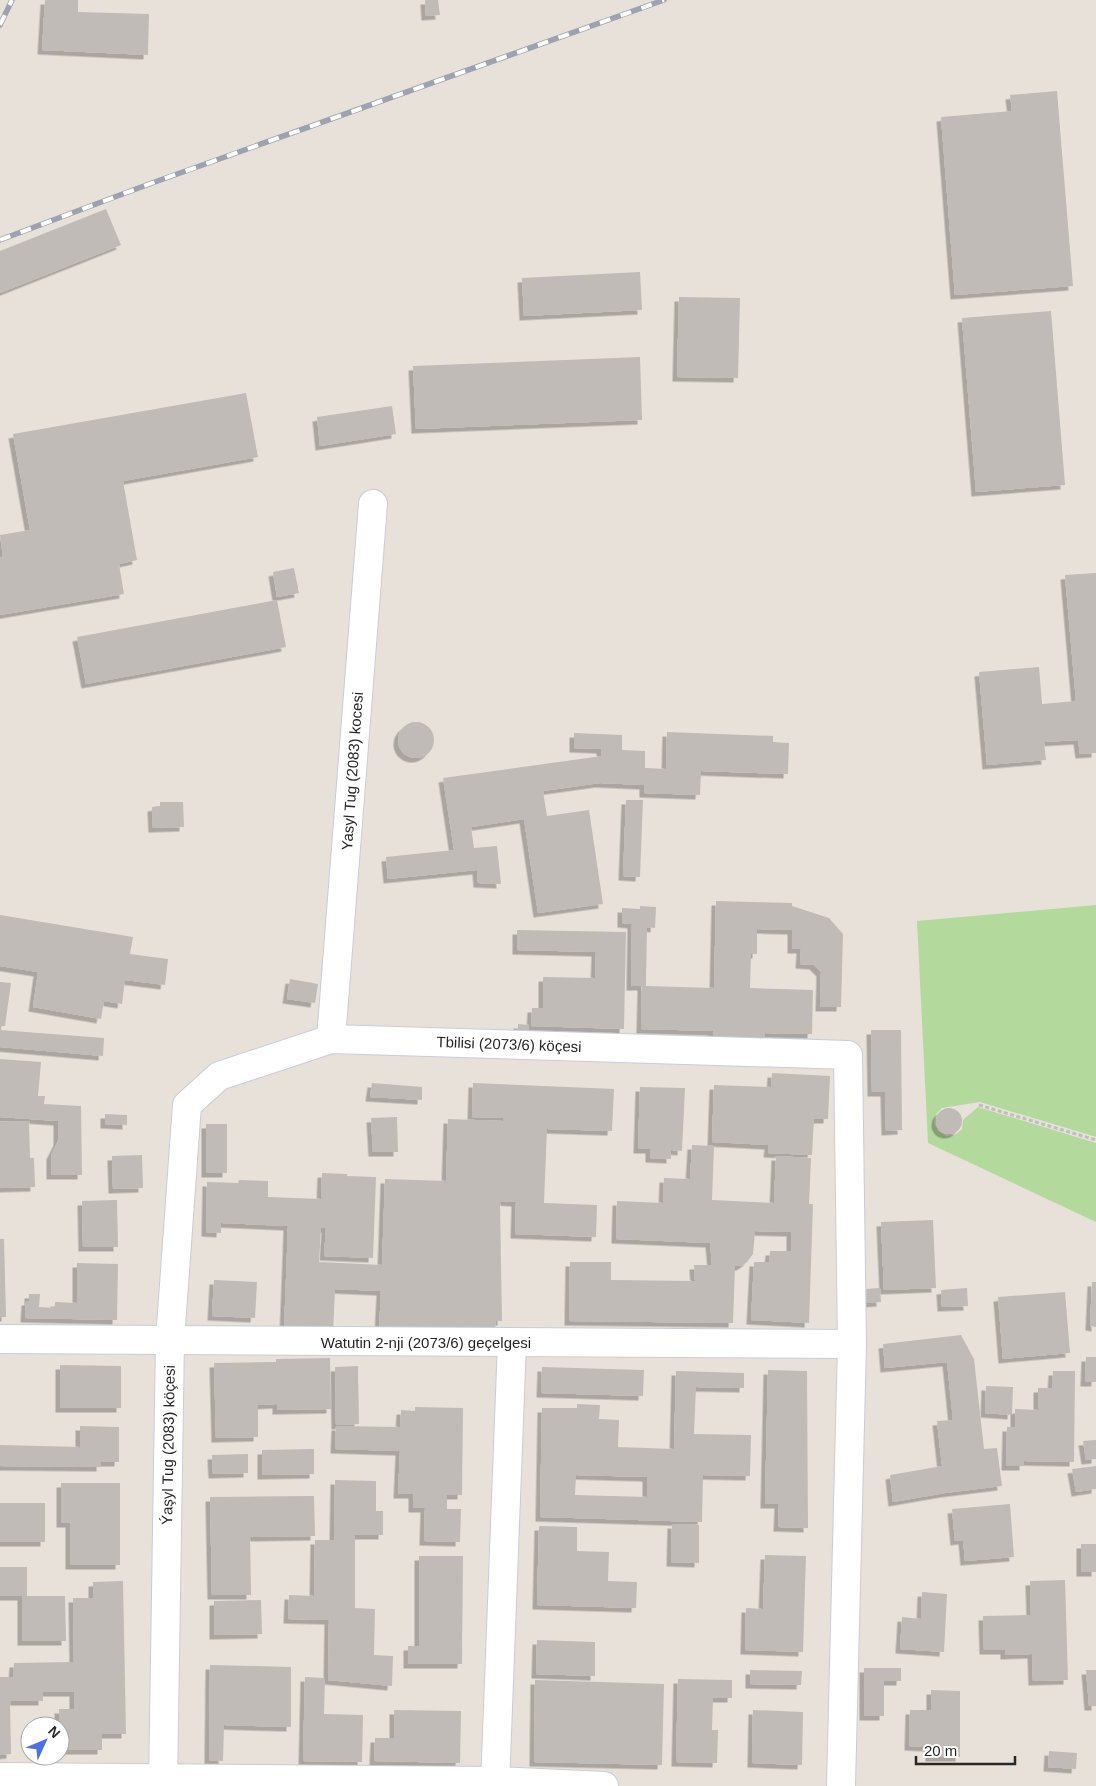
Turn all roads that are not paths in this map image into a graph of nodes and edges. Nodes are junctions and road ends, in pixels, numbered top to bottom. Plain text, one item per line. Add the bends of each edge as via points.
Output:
1 (373, 504) dead end
2 (331, 1039) junction
3 (187, 1105) joint
4 (0, 1339) edge
5 (170, 1340) junction
6 (512, 1342) junction
7 (852, 1344) junction
8 (0, 1777) edge
9 (163, 1782) edge
10 (495, 1784) edge
11 (604, 1786) edge
12 (841, 1786) edge

1 - 2 street, Yasyl Tug (2083) kocesi
2 - 3 street, Tbilisi (2073/6) köçesi via 219,1076
2 - 7 street, Tbilisi (2073/6) köçesi via 848,1055
3 - 5 street, Ýaşyl Tug (2083) köçesi
4 - 5 street, Watutin 2-nji (2073/6) geçelgesi
5 - 6 street, Watutin 2-nji (2073/6) geçelgesi
5 - 9 street, Ýaşyl Tug (2083) köçesi
6 - 7 street, Watutin 2-nji (2073/6) geçelgesi
6 - 10 street
7 - 12 street
8 - 9 street
9 - 10 street
10 - 11 street

